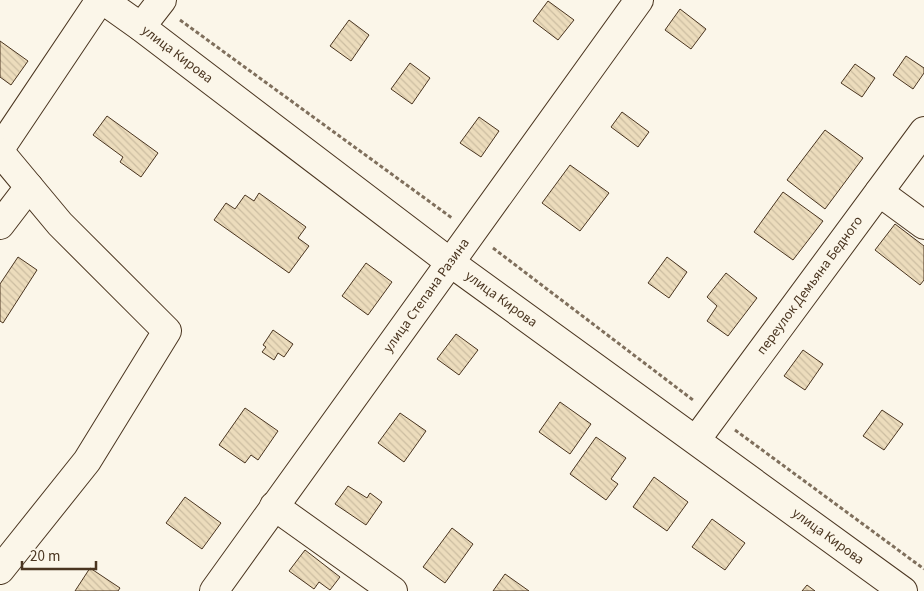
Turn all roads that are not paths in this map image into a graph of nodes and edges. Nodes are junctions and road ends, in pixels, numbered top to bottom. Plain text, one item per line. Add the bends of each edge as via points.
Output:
1 (102, 0) edge
2 (639, 0) edge
3 (160, 2) edge
4 (141, 27) junction
5 (924, 131) edge
6 (0, 150) edge
7 (29, 187) junction
8 (879, 192) junction
9 (0, 225) edge
10 (924, 225) edge
11 (451, 263) junction
12 (696, 440) junction
13 (274, 506) junction
14 (0, 570) edge
15 (214, 591) edge
16 (393, 591) edge
17 (903, 591) edge

1 - 4 street, улица Кирова
1 - 6 street
2 - 11 street, улица Степана Разина
3 - 4 street
4 - 11 street, улица Кирова
5 - 8 street, переулок Демьяна Бедного
6 - 7 street
7 - 9 street
7 - 14 street via 60,224 167,331 87,461
8 - 10 street
8 - 12 street, переулок Демьяна Бедного
11 - 12 street, улица Кирова
11 - 13 street, улица Степана Разина
12 - 17 street, улица Кирова
13 - 15 street, улица Степана Разина
13 - 16 street

